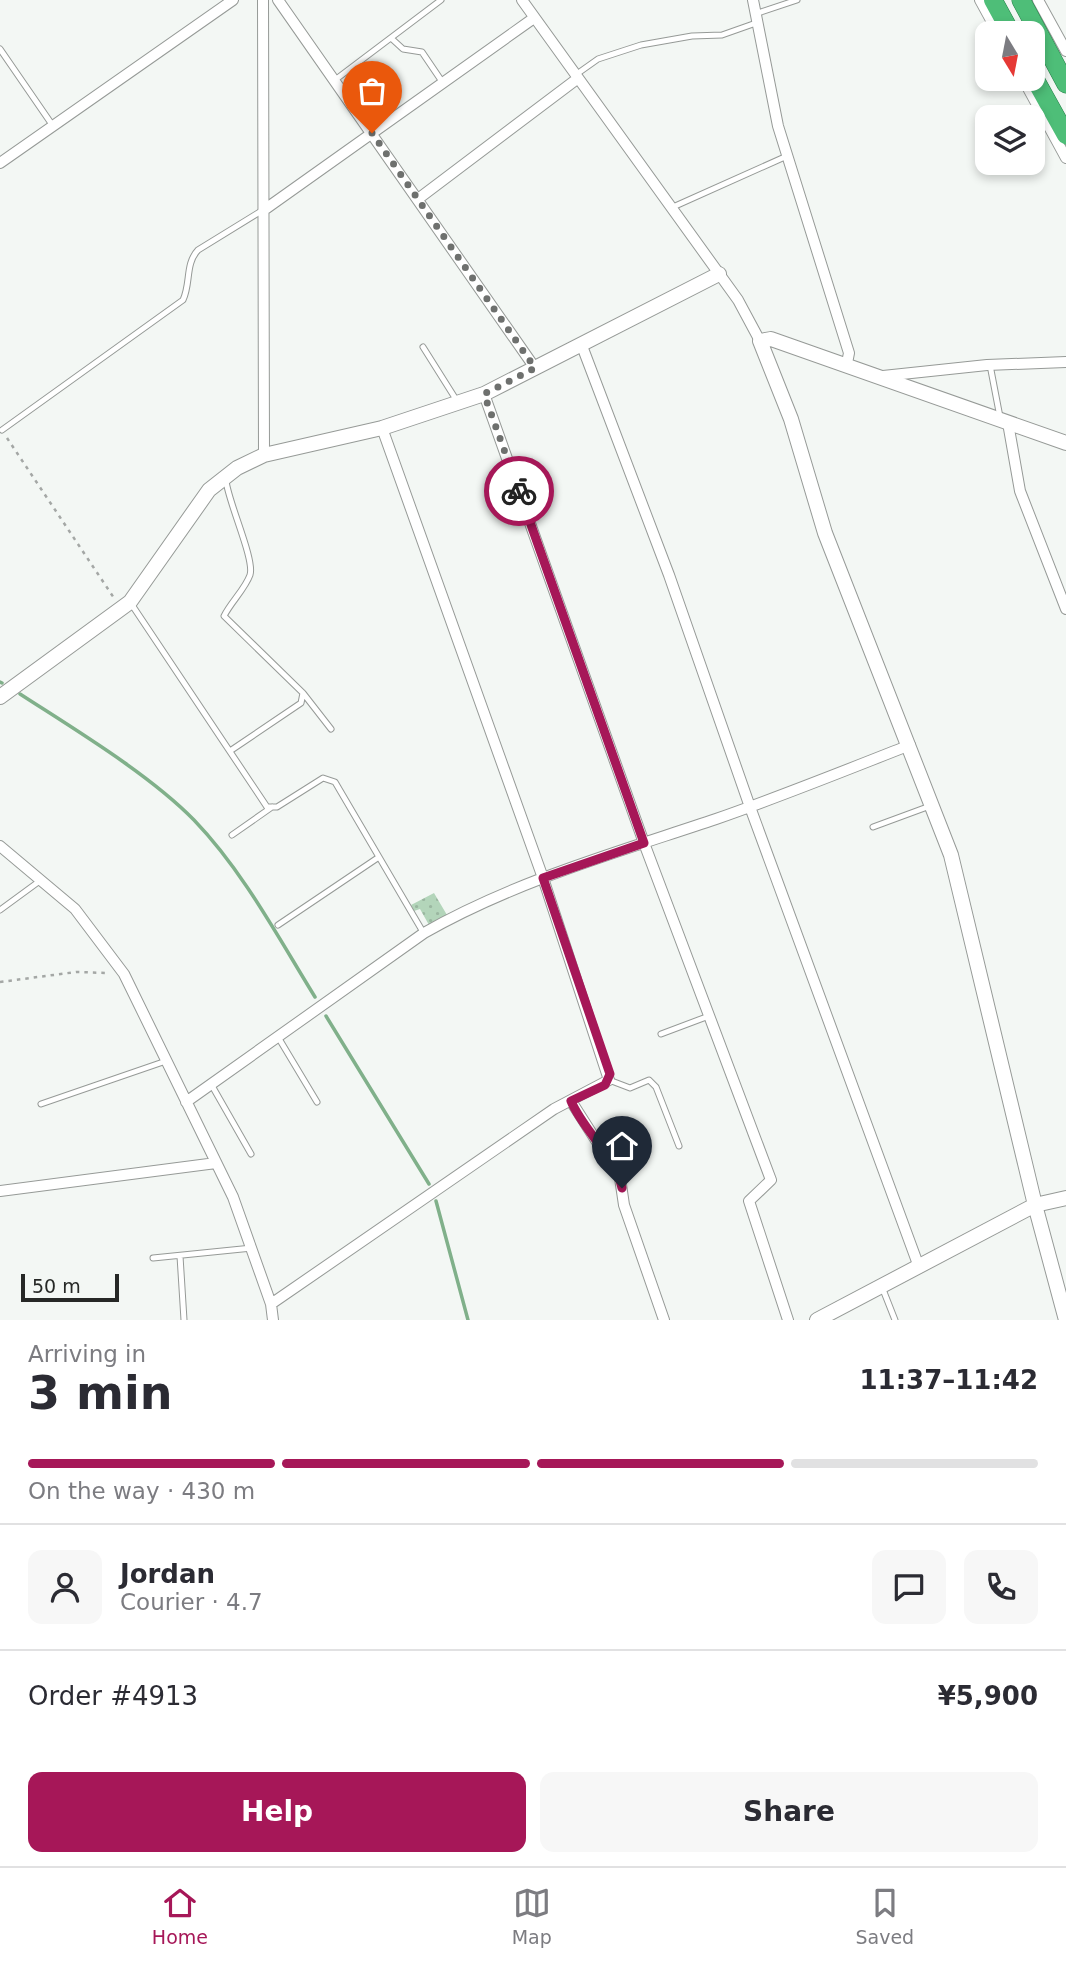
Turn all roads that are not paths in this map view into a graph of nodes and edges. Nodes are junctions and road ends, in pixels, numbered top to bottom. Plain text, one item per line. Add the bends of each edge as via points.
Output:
1 (233, 0) edge
2 (263, 0) edge
3 (278, 0) edge
4 (441, 0) edge
5 (522, 0) edge
6 (752, 0) edge
7 (797, 0) edge
8 (980, 0) edge
9 (993, 0) edge
10 (1021, 0) edge
11 (1038, 0) edge
12 (534, 18) junction
13 (758, 18) junction
14 (991, 21) edge
15 (1004, 21) edge
16 (391, 38) junction
17 (0, 49) edge
18 (1066, 51) edge
19 (576, 77) junction
20 (335, 80) junction
21 (443, 83) junction
22 (1066, 84) edge
23 (1030, 91) edge
24 (1041, 91) edge
25 (53, 126) junction
26 (372, 133) junction
27 (1066, 135) edge
28 (787, 156) junction
29 (1066, 158) edge
30 (0, 163) edge
31 (418, 200) junction
32 (673, 207) junction
33 (264, 210) junction
34 (719, 274) junction
35 (760, 341) junction
36 (582, 346) junction
37 (424, 347) dead end
38 (1066, 362) edge
39 (847, 363) junction
40 (990, 365) junction
41 (535, 368) junction
42 (883, 376) junction
43 (484, 394) junction
44 (458, 402) junction
45 (1004, 421) junction
46 (382, 428) junction
47 (2, 430) road end
48 (1066, 443) edge
49 (264, 455) junction
50 (225, 477) junction
51 (126, 606) junction
52 (1066, 609) edge
53 (303, 693) junction
54 (0, 697) edge
55 (331, 729) dead end
56 (910, 745) junction
57 (230, 751) junction
58 (933, 805) junction
59 (272, 807) junction
60 (750, 807) junction
61 (873, 827) dead end
62 (232, 835) dead end
63 (644, 843) junction
64 (0, 846) edge
65 (379, 857) junction
66 (543, 878) junction
67 (41, 880) junction
68 (0, 911) edge
69 (278, 925) dead end
70 (424, 933) junction
71 (709, 1016) junction
72 (661, 1034) dead end
73 (278, 1037) junction
74 (166, 1061) junction
75 (609, 1080) junction
76 (211, 1084) junction
77 (571, 1101) junction
78 (186, 1102) junction
79 (317, 1102) dead end
80 (41, 1104) dead end
81 (679, 1146) dead end
82 (251, 1154) dead end
83 (216, 1163) junction
84 (0, 1191) edge
85 (1066, 1198) edge
86 (1035, 1205) junction
87 (252, 1248) junction
88 (180, 1256) junction
89 (153, 1258) dead end
90 (919, 1267) junction
91 (882, 1286) junction
92 (271, 1304) junction
93 (184, 1320) edge
94 (273, 1320) edge
95 (664, 1320) edge
96 (788, 1320) edge
97 (817, 1320) edge
98 (895, 1320) edge
99 (1066, 1320) edge

1 - 25 street
2 - 33 street
3 - 20 street
4 - 16 lane
5 - 12 street
6 - 13 street
7 - 13 lane
8 - 14 street
9 - 15 highway
10 - 22 highway
11 - 18 street
12 - 19 street
12 - 21 street
13 - 19 lane via 722,35 640,45 598,58
13 - 28 street
16 - 20 lane
16 - 21 lane via 403,49 422,52
17 - 25 lane
19 - 31 street
19 - 32 street
20 - 26 street
21 - 26 street
23 - 29 street
24 - 27 highway
25 - 30 street
26 - 31 street
26 - 33 street
28 - 32 lane
28 - 39 street via 849,353
31 - 41 street
32 - 34 street
33 - 47 lane via 198,250 190,259 183,300
33 - 49 street
34 - 35 street
34 - 36 street
35 - 39 street via 771,339
35 - 56 street via 791,419 825,533
36 - 41 street
36 - 60 street
37 - 44 lane
38 - 40 street
39 - 42 street
40 - 42 street
40 - 45 lane
41 - 43 street
42 - 45 street
43 - 44 street
43 - 63 street
44 - 46 street
45 - 48 street
45 - 52 street via 1020,491
46 - 49 street
46 - 66 street
49 - 50 street
50 - 51 street via 209,490
50 - 53 lane via 235,522 252,562 250,575 223,616
51 - 54 street
51 - 57 lane
53 - 55 lane
53 - 57 lane via 301,703
56 - 58 street
56 - 60 street
57 - 59 lane via 267,807
58 - 61 lane
58 - 86 street via 951,855
59 - 62 lane
59 - 65 lane via 323,778 335,782
60 - 63 street
60 - 90 street
63 - 66 street
63 - 71 street
64 - 67 street
65 - 69 lane
65 - 70 lane
66 - 70 street
66 - 75 street
67 - 68 lane
67 - 74 street via 90,925 120,969
70 - 73 street
71 - 72 lane
71 - 96 street via 771,1180 749,1201
73 - 76 street
73 - 79 lane
74 - 78 street
74 - 80 lane
75 - 77 street
75 - 81 lane via 630,1088 649,1080
76 - 78 street
76 - 82 lane
77 - 92 street
77 - 95 street via 620,1178 624,1206
78 - 83 street
83 - 84 street
83 - 87 street
85 - 86 street
86 - 90 street
86 - 99 street
87 - 88 lane
87 - 92 street
88 - 89 lane
88 - 93 lane
90 - 91 street
91 - 97 street
91 - 98 lane
92 - 94 street

